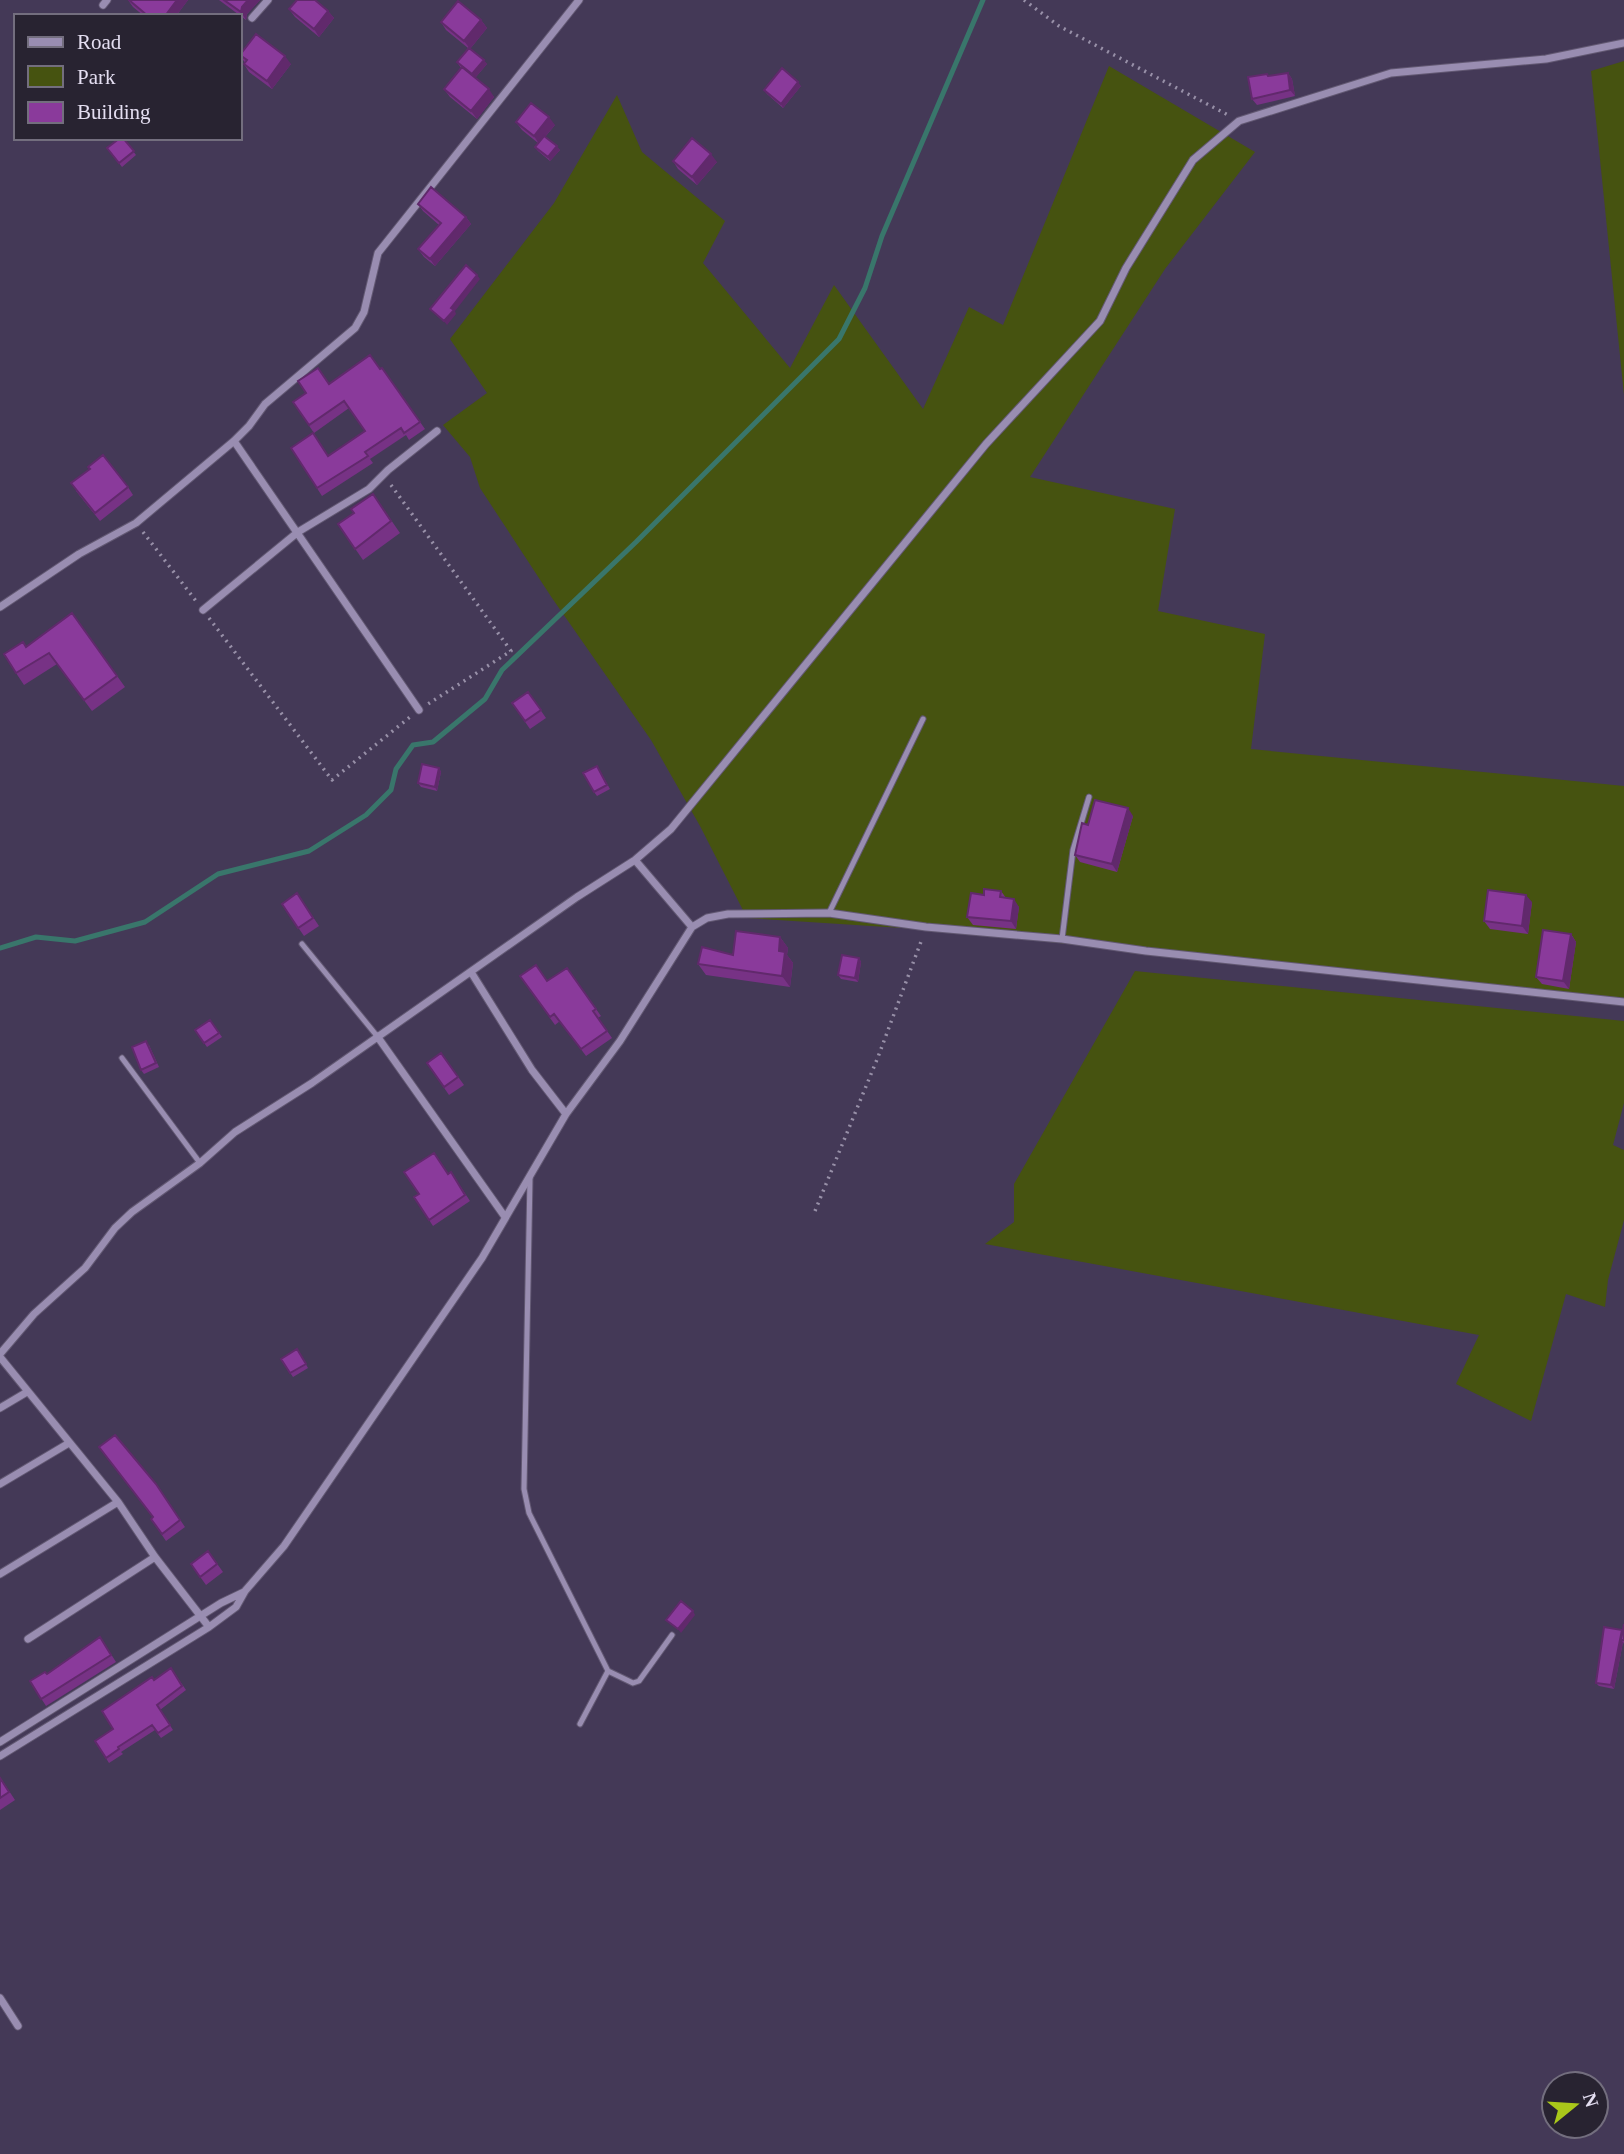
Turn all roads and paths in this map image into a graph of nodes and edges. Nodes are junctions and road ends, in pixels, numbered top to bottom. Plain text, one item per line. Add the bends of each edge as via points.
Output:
1 (268, 0) edge
2 (579, 0) edge
3 (1024, 0) edge
4 (252, 18) dead end
5 (1624, 43) edge
6 (1239, 121) junction
7 (437, 431) dead end
8 (234, 441) junction
9 (384, 474) junction
10 (136, 523) junction
11 (298, 532) junction
12 (0, 607) edge
13 (203, 610) junction
14 (511, 652) dead end
15 (419, 710) dead end
16 (923, 719) dead end
17 (332, 780) dead end
18 (1089, 797) dead end
19 (635, 860) junction
20 (829, 912) junction
21 (692, 927) junction
22 (926, 927) junction
23 (1062, 939) junction
24 (302, 944) dead end
25 (471, 972) junction
26 (1624, 1002) edge
27 (377, 1036) junction
28 (122, 1058) dead end
29 (566, 1114) junction
30 (200, 1163) junction
31 (530, 1178) junction
32 (815, 1211) dead end
33 (505, 1217) junction
34 (0, 1355) edge
35 (27, 1392) junction
36 (0, 1408) edge
37 (69, 1443) junction
38 (0, 1484) edge
39 (118, 1502) junction
40 (155, 1558) junction
41 (0, 1574) edge
42 (245, 1591) junction
43 (201, 1617) junction
44 (209, 1627) junction
45 (672, 1635) dead end
46 (28, 1639) dead end
47 (608, 1671) junction
48 (580, 1724) dead end
49 (0, 1742) edge
50 (0, 1756) edge
51 (0, 1997) edge
52 (18, 2026) dead end

1 - 4 street
2 - 8 street via 378,253 364,312 355,328 265,404
3 - 6 path via 1059,26
5 - 6 street via 1546,59 1391,73
6 - 19 street via 1194,160 1126,268 1100,321 986,444 671,829
7 - 9 street
8 - 10 street
8 - 11 street
9 - 11 street via 369,489
9 - 14 path
10 - 12 street via 79,554
10 - 13 path
11 - 13 street
11 - 15 street
13 - 17 path
16 - 20 lane
18 - 23 lane via 1073,850
19 - 21 street
19 - 25 street
20 - 21 street via 728,914
20 - 22 street
21 - 29 street via 620,1041
22 - 23 street
22 - 32 path
23 - 26 street
24 - 27 lane
25 - 27 street
25 - 29 street via 532,1070
27 - 30 street via 235,1132
27 - 33 street
28 - 30 lane
29 - 31 street
30 - 34 street via 115,1228 85,1268 22,1325
31 - 33 street
31 - 47 lane via 524,1489 528,1513
33 - 42 street via 482,1258 284,1546
34 - 35 street
35 - 36 street
35 - 37 street
37 - 38 street
37 - 39 street
39 - 40 street
39 - 41 street
40 - 43 street
40 - 46 street
42 - 43 street
42 - 44 street via 236,1606
43 - 44 street
43 - 49 street
44 - 50 street
45 - 47 lane via 639,1681 633,1683
47 - 48 lane
51 - 52 street

